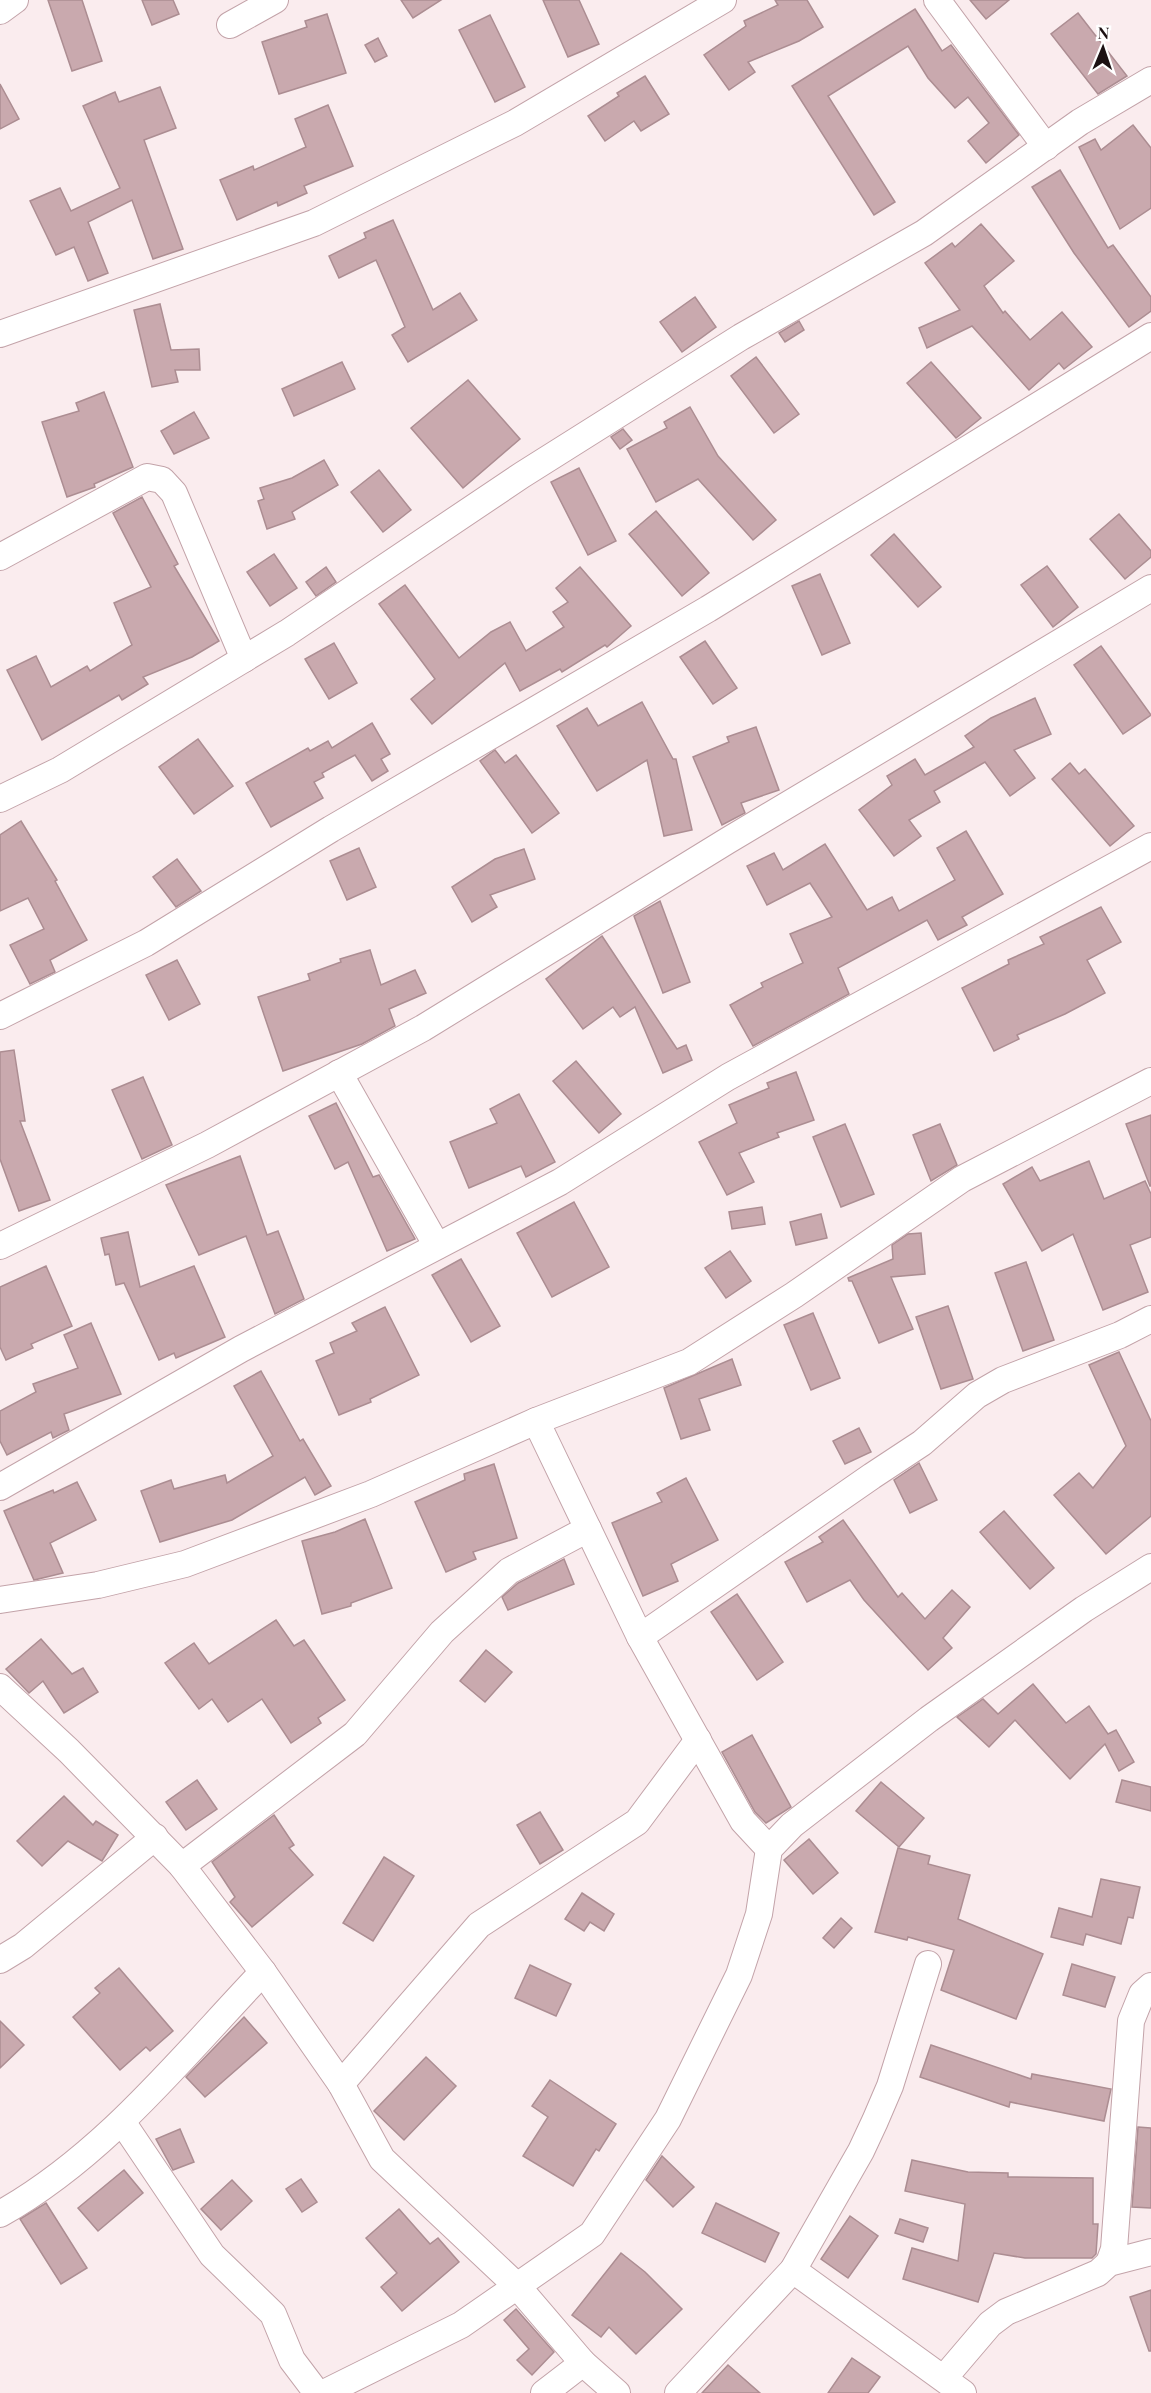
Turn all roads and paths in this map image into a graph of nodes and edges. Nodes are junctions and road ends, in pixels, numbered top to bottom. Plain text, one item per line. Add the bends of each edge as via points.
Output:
1 (15, 0) edge
2 (275, 0) edge
3 (723, 0) edge
4 (937, 0) edge
5 (0, 11) edge
6 (230, 25) dead end
7 (1151, 80) edge
8 (1046, 147) junction
9 (5, 324) edge
10 (1151, 336) edge
11 (0, 557) edge
12 (1151, 588) edge
13 (244, 659) junction
14 (0, 800) edge
15 (1151, 846) edge
16 (0, 1016) edge
17 (339, 1073) junction
18 (1151, 1081) edge
19 (0, 1246) edge
20 (437, 1246) junction
21 (1151, 1320) edge
22 (536, 1421) junction
23 (0, 1487) edge
24 (588, 1529) junction
25 (1151, 1567) edge
26 (0, 1600) edge
27 (640, 1637) junction
28 (0, 1687) edge
29 (698, 1740) junction
30 (155, 1837) junction
31 (769, 1849) junction
32 (182, 1866) junction
33 (0, 1960) edge
34 (928, 1964) dead end
35 (263, 1972) junction
36 (1151, 1986) edge
37 (340, 2084) junction
38 (123, 2123) junction
39 (0, 2214) edge
40 (1151, 2252) edge
41 (1109, 2263) junction
42 (793, 2270) junction
43 (518, 2287) junction
44 (583, 2363) junction
45 (953, 2385) edge
46 (317, 2393) edge
47 (324, 2393) edge
48 (543, 2393) edge
49 (617, 2393) edge
50 (678, 2393) edge

1 - 5 street
2 - 6 street
3 - 9 street via 515,123 314,223
4 - 8 street
7 - 8 street
8 - 13 street via 924,233 731,343 522,475
10 - 16 street via 708,609 331,829 146,943
11 - 13 street via 147,477 162,480 174,493
12 - 17 street via 423,1028
13 - 14 street via 60,771
15 - 20 street via 728,1077 560,1182
17 - 19 street via 207,1145
17 - 20 street
18 - 22 street via 962,1179 689,1362
20 - 23 street via 241,1349
21 - 27 street via 1003,1380 976,1395 901,1460 872,1476
22 - 24 street
22 - 26 street via 371,1494 185,1564 98,1585
24 - 27 street
24 - 32 street via 509,1571 442,1632 355,1734
25 - 31 street via 928,1719 792,1826
27 - 29 street
28 - 30 street
29 - 31 street via 743,1821
29 - 37 street via 636,1822 479,1925
30 - 32 street
30 - 33 street via 23,1946
31 - 43 street via 759,1914 739,1974 668,2119 592,2235
32 - 35 street
34 - 42 street via 890,2086 875,2121
35 - 37 street
35 - 38 street
36 - 41 street via 1142,1994 1131,2021 1114,2249
37 - 43 street via 382,2158
38 - 39 street via 25,2200
38 - 46 street via 212,2255 273,2314 292,2360
40 - 41 street
41 - 45 street via 1098,2273 1006,2312 990,2324
42 - 45 street
42 - 50 street
43 - 44 street
43 - 47 street via 461,2325
44 - 48 street
44 - 49 street

